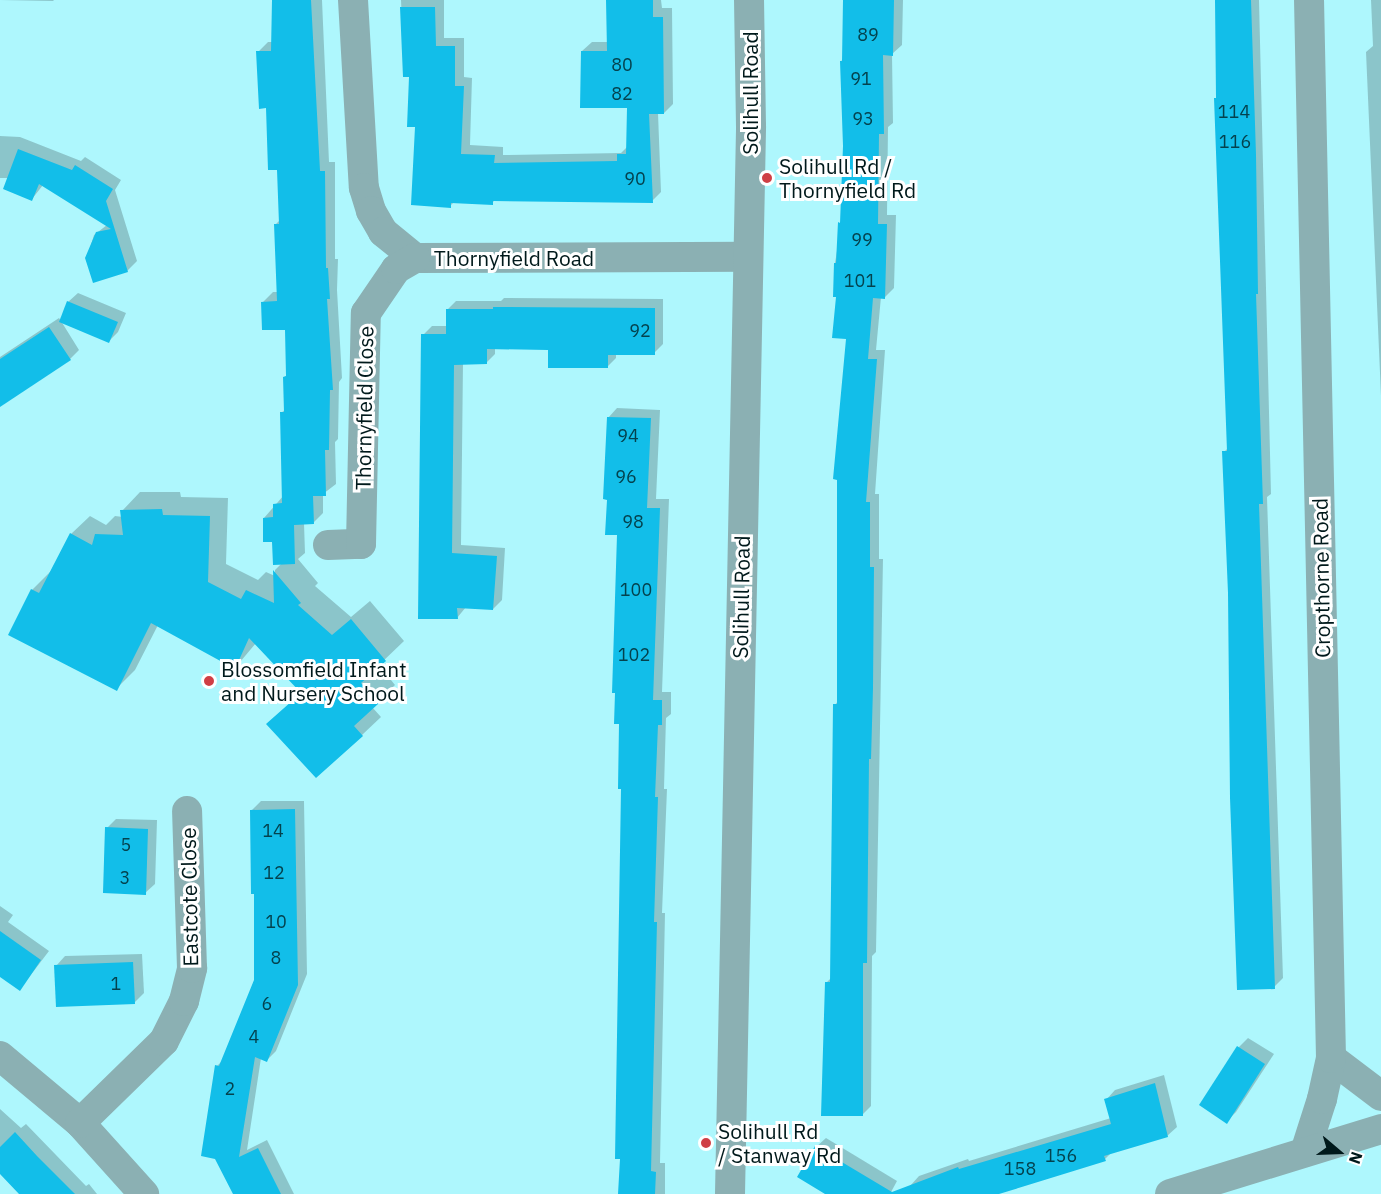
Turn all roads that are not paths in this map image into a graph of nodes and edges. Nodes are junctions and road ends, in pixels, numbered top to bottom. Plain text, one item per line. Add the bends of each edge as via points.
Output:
1 (353, 0) edge
2 (749, 0) edge
3 (1309, 0) edge
4 (747, 257) junction
5 (415, 258) junction
6 (328, 545) dead end
7 (187, 811) dead end
8 (0, 1056) edge
9 (1331, 1058) junction
10 (1381, 1096) edge
11 (80, 1123) junction
12 (1381, 1129) edge
13 (1305, 1152) junction
14 (144, 1194) edge
15 (730, 1194) edge
16 (1170, 1194) edge

1 - 5 street, Thornyfield Road via 364,188 382,232
2 - 4 street, Solihull Road
3 - 9 street, Cropthorne Road
4 - 5 street, Thornyfield Road
4 - 15 street, Solihull Road
5 - 6 street, Thornyfield Close via 396,269 366,313 361,544
7 - 11 street, Eastcote Close via 192,968 184,1001 164,1041
8 - 11 street
9 - 10 street
9 - 13 street, Cropthorne Road
11 - 14 street
12 - 13 street
13 - 16 street

